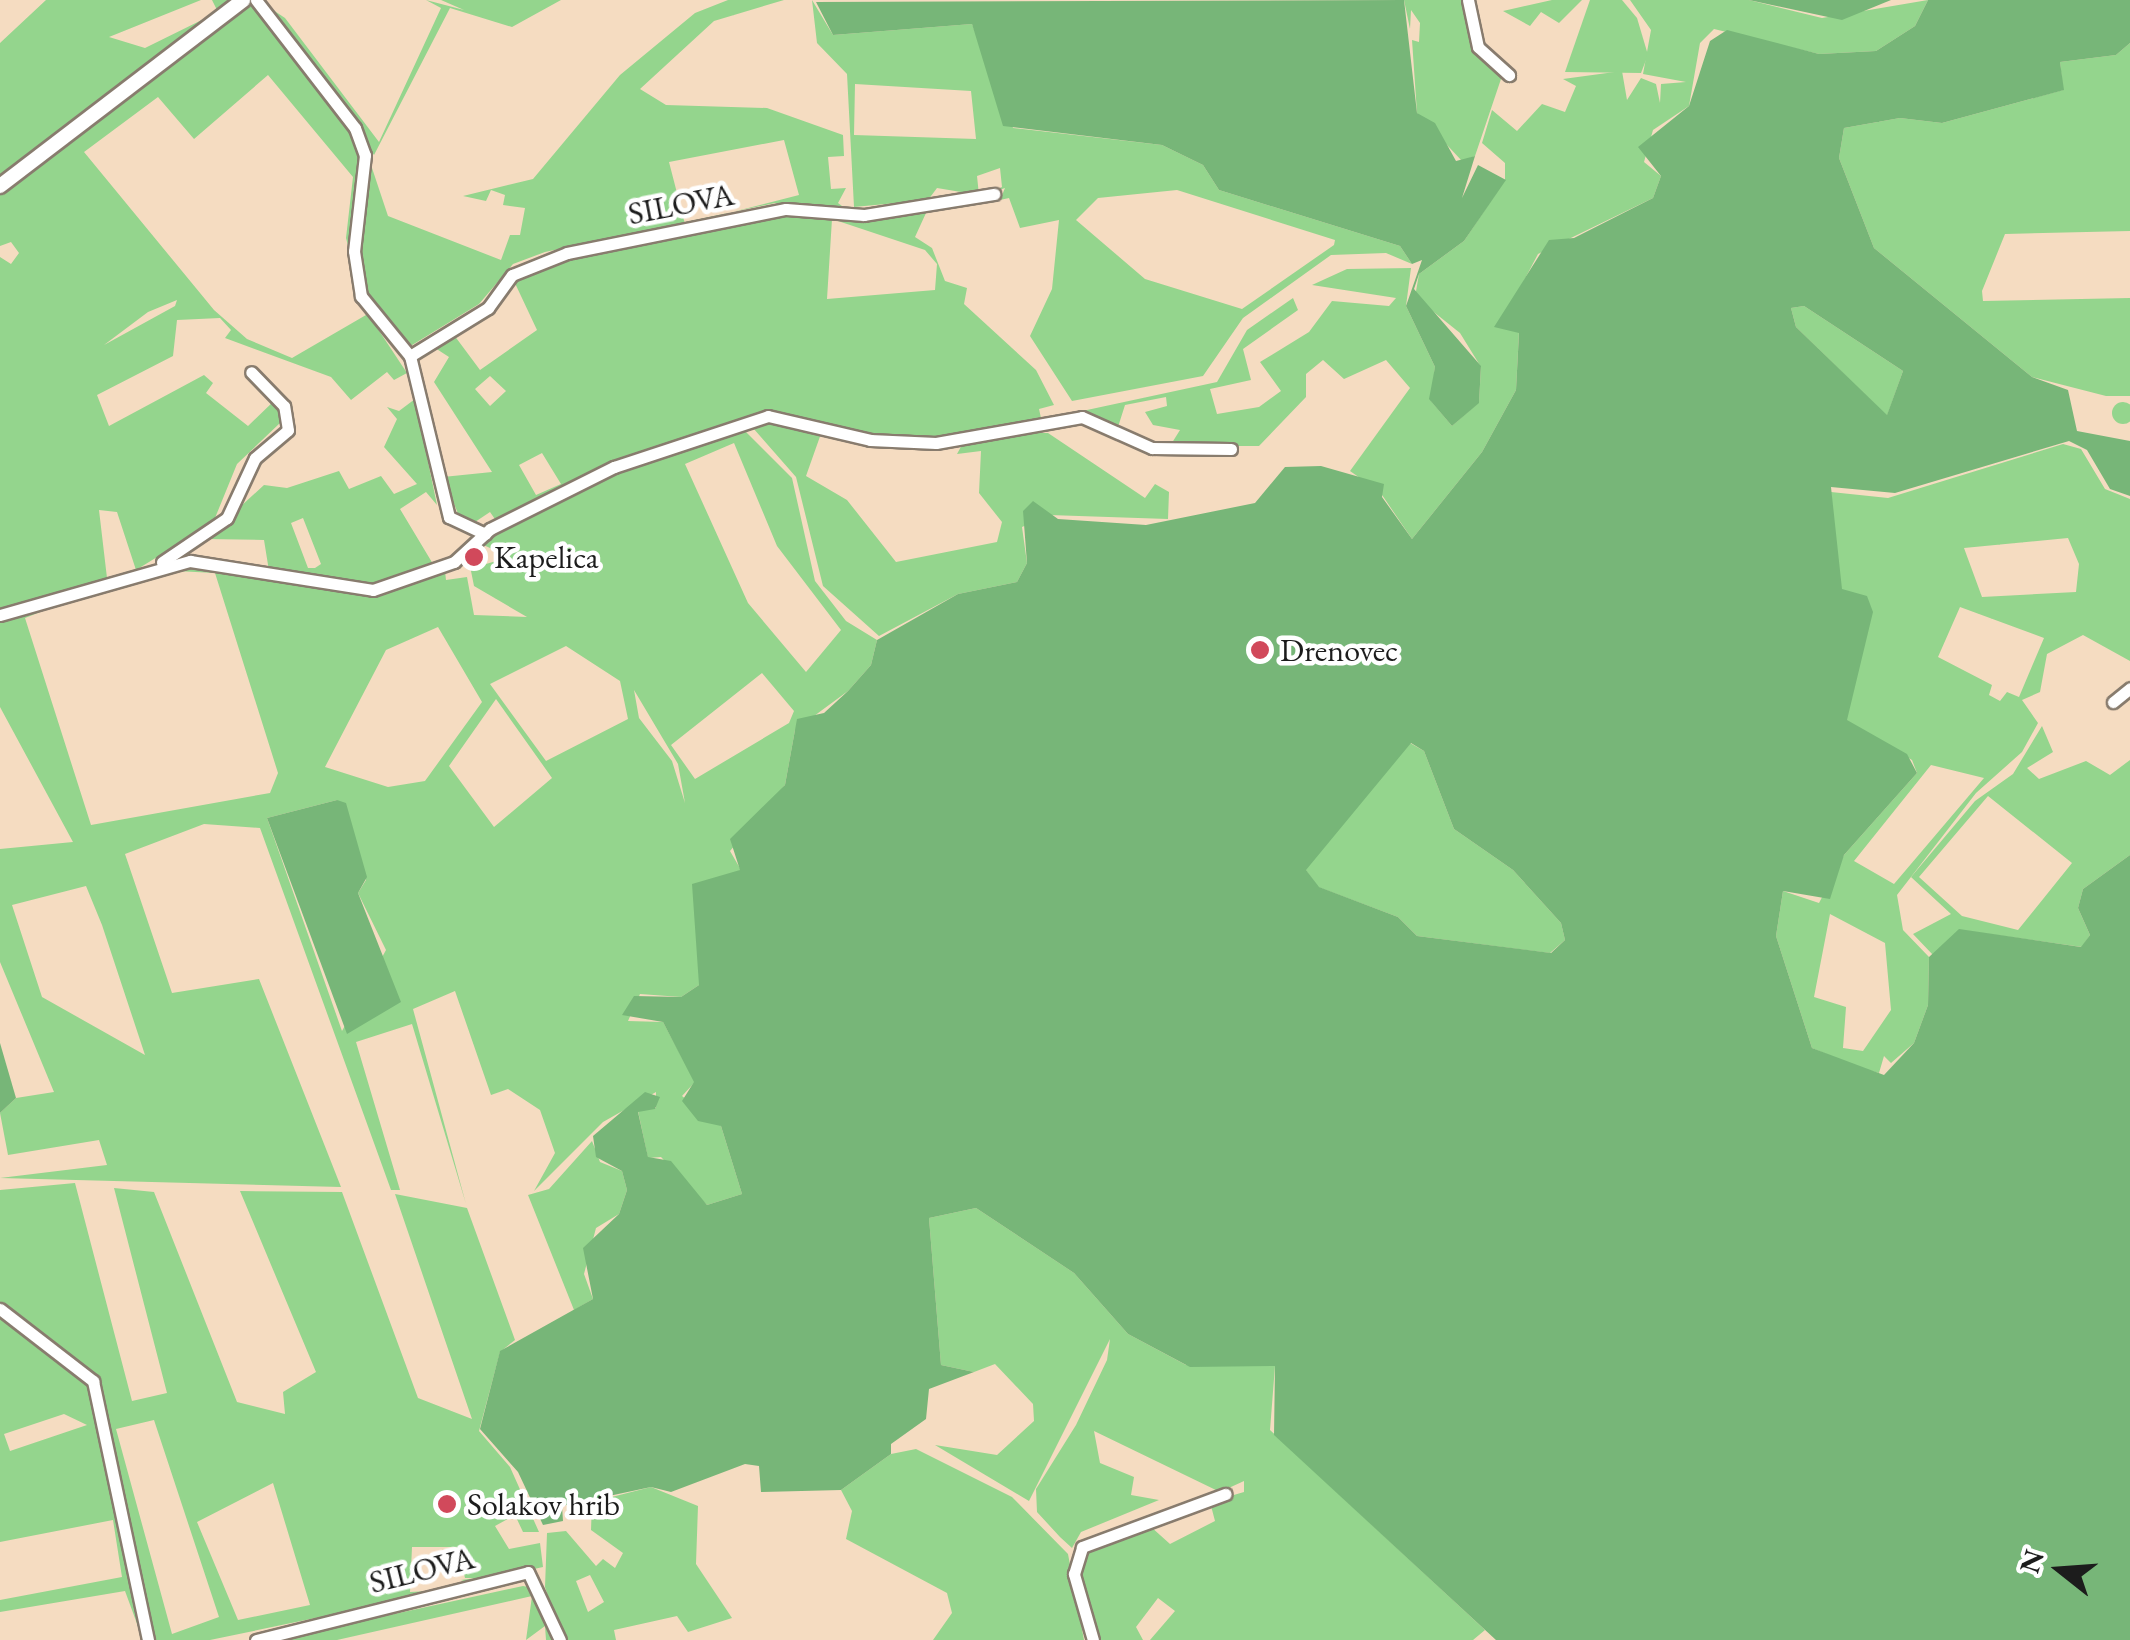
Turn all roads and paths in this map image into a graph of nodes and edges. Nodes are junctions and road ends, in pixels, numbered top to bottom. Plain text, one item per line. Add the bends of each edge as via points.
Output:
1 (243, 0) edge
2 (256, 0) edge
3 (1468, 0) edge
4 (1510, 74) dead end
5 (0, 186) edge
6 (994, 194) dead end
7 (410, 356) junction
8 (251, 372) dead end
9 (1231, 449) dead end
10 (485, 534) junction
11 (154, 567) junction
12 (0, 615) edge
13 (2130, 688) edge
14 (2113, 702) dead end
15 (0, 1309) edge
16 (1225, 1494) dead end
17 (148, 1640) edge
18 (256, 1640) edge
19 (560, 1640) edge
20 (1093, 1640) edge

1 - 5 street
2 - 7 street via 355,128 365,156 354,251 362,296
3 - 4 street via 1478,47
6 - 7 street, SILOVA via 864,216 786,209 567,253 512,275 488,308
7 - 10 street via 449,517
8 - 11 street via 284,406 288,430 255,458 227,518
9 - 10 street via 1152,448 1082,418 936,444 870,440 768,416 665,445
10 - 11 street via 440,569 373,590 190,561
11 - 12 street
13 - 14 street
15 - 17 street via 93,1380
16 - 20 street via 1082,1546 1074,1574
18 - 19 street, SILOVA via 528,1572

